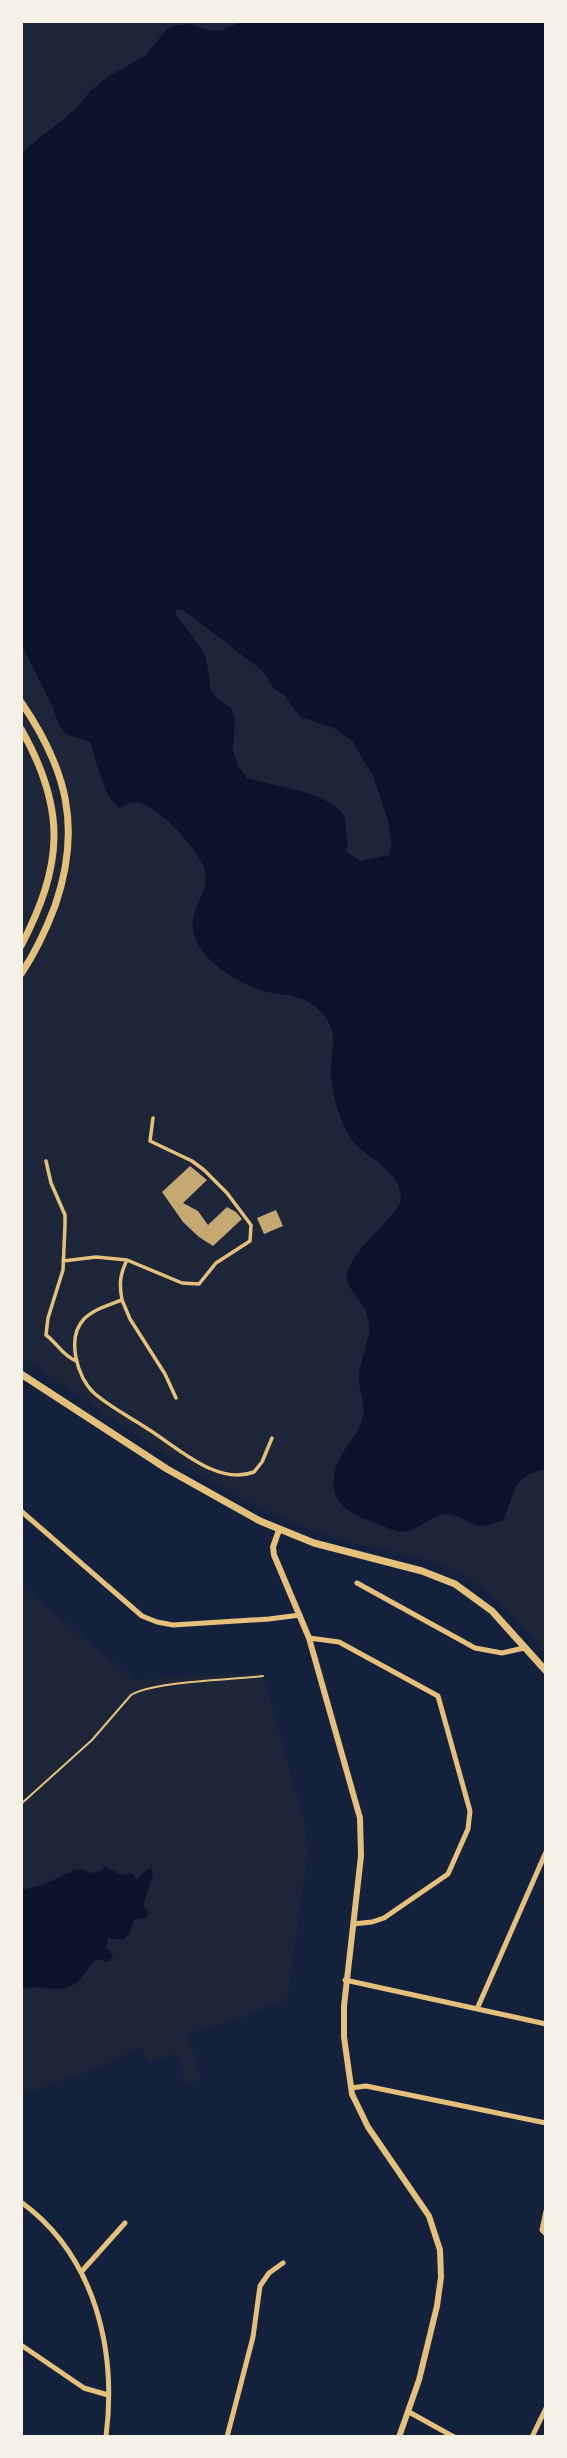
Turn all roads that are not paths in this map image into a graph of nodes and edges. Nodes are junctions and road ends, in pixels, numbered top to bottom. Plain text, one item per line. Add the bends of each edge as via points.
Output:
1 (21, 702) edge
2 (21, 729) edge
3 (21, 946) edge
4 (21, 974) edge
5 (153, 1118) dead end
6 (46, 1161) dead end
7 (127, 1260) junction
8 (63, 1261) junction
9 (122, 1300) junction
10 (76, 1361) junction
11 (21, 1374) edge
12 (176, 1398) dead end
13 (272, 1438) dead end
14 (21, 1511) edge
15 (279, 1530) junction
16 (357, 1583) dead end
17 (300, 1615) junction
18 (309, 1637) junction
19 (524, 1648) junction
20 (546, 1671) edge
21 (546, 1852) edge
22 (353, 1924) junction
23 (345, 1980) junction
24 (477, 2009) junction
25 (546, 2024) edge
26 (351, 2088) junction
27 (546, 2123) edge
28 (21, 2202) edge
29 (546, 2211) edge
30 (125, 2223) dead end
31 (546, 2234) edge
32 (283, 2263) dead end
33 (82, 2271) junction
34 (21, 2345) edge
35 (108, 2395) junction
36 (546, 2408) edge
37 (409, 2412) junction
38 (106, 2437) edge
39 (227, 2437) edge
40 (399, 2437) edge
41 (454, 2437) edge
42 (532, 2437) edge

1 - 4 main road via 60,779 70,833 56,903
2 - 3 main road via 45,782 55,835 47,883
5 - 7 street via 150,1141 192,1161 218,1182 251,1226 250,1241 216,1263 199,1284 182,1283
6 - 8 street via 65,1215
7 - 8 street
7 - 9 street via 119,1284
8 - 10 street via 46,1335
9 - 10 street via 82,1321
9 - 12 street
10 - 13 street via 100,1398 214,1469 254,1472
11 - 15 main road via 167,1469
14 - 17 street via 152,1621 179,1625
15 - 17 street via 274,1555
15 - 19 main road via 449,1580 485,1605
16 - 19 street via 475,1648 502,1653
17 - 18 street
18 - 22 street via 360,1818 362,1856
18 - 22 street via 339,1642 438,1696 470,1811 468,1829 446,1876 384,1918
19 - 20 main road
21 - 24 street
22 - 23 street
23 - 24 street
23 - 26 street via 344,2037
24 - 25 street
26 - 27 street via 366,2086
26 - 37 street via 365,2122 429,2216 440,2250 437,2306
28 - 33 street via 58,2236
29 - 31 street via 542,2230
30 - 33 street
32 - 39 street via 260,2286 253,2337
33 - 35 street via 102,2333
34 - 35 street via 83,2388
35 - 38 street
36 - 42 street
37 - 40 street
37 - 41 street

